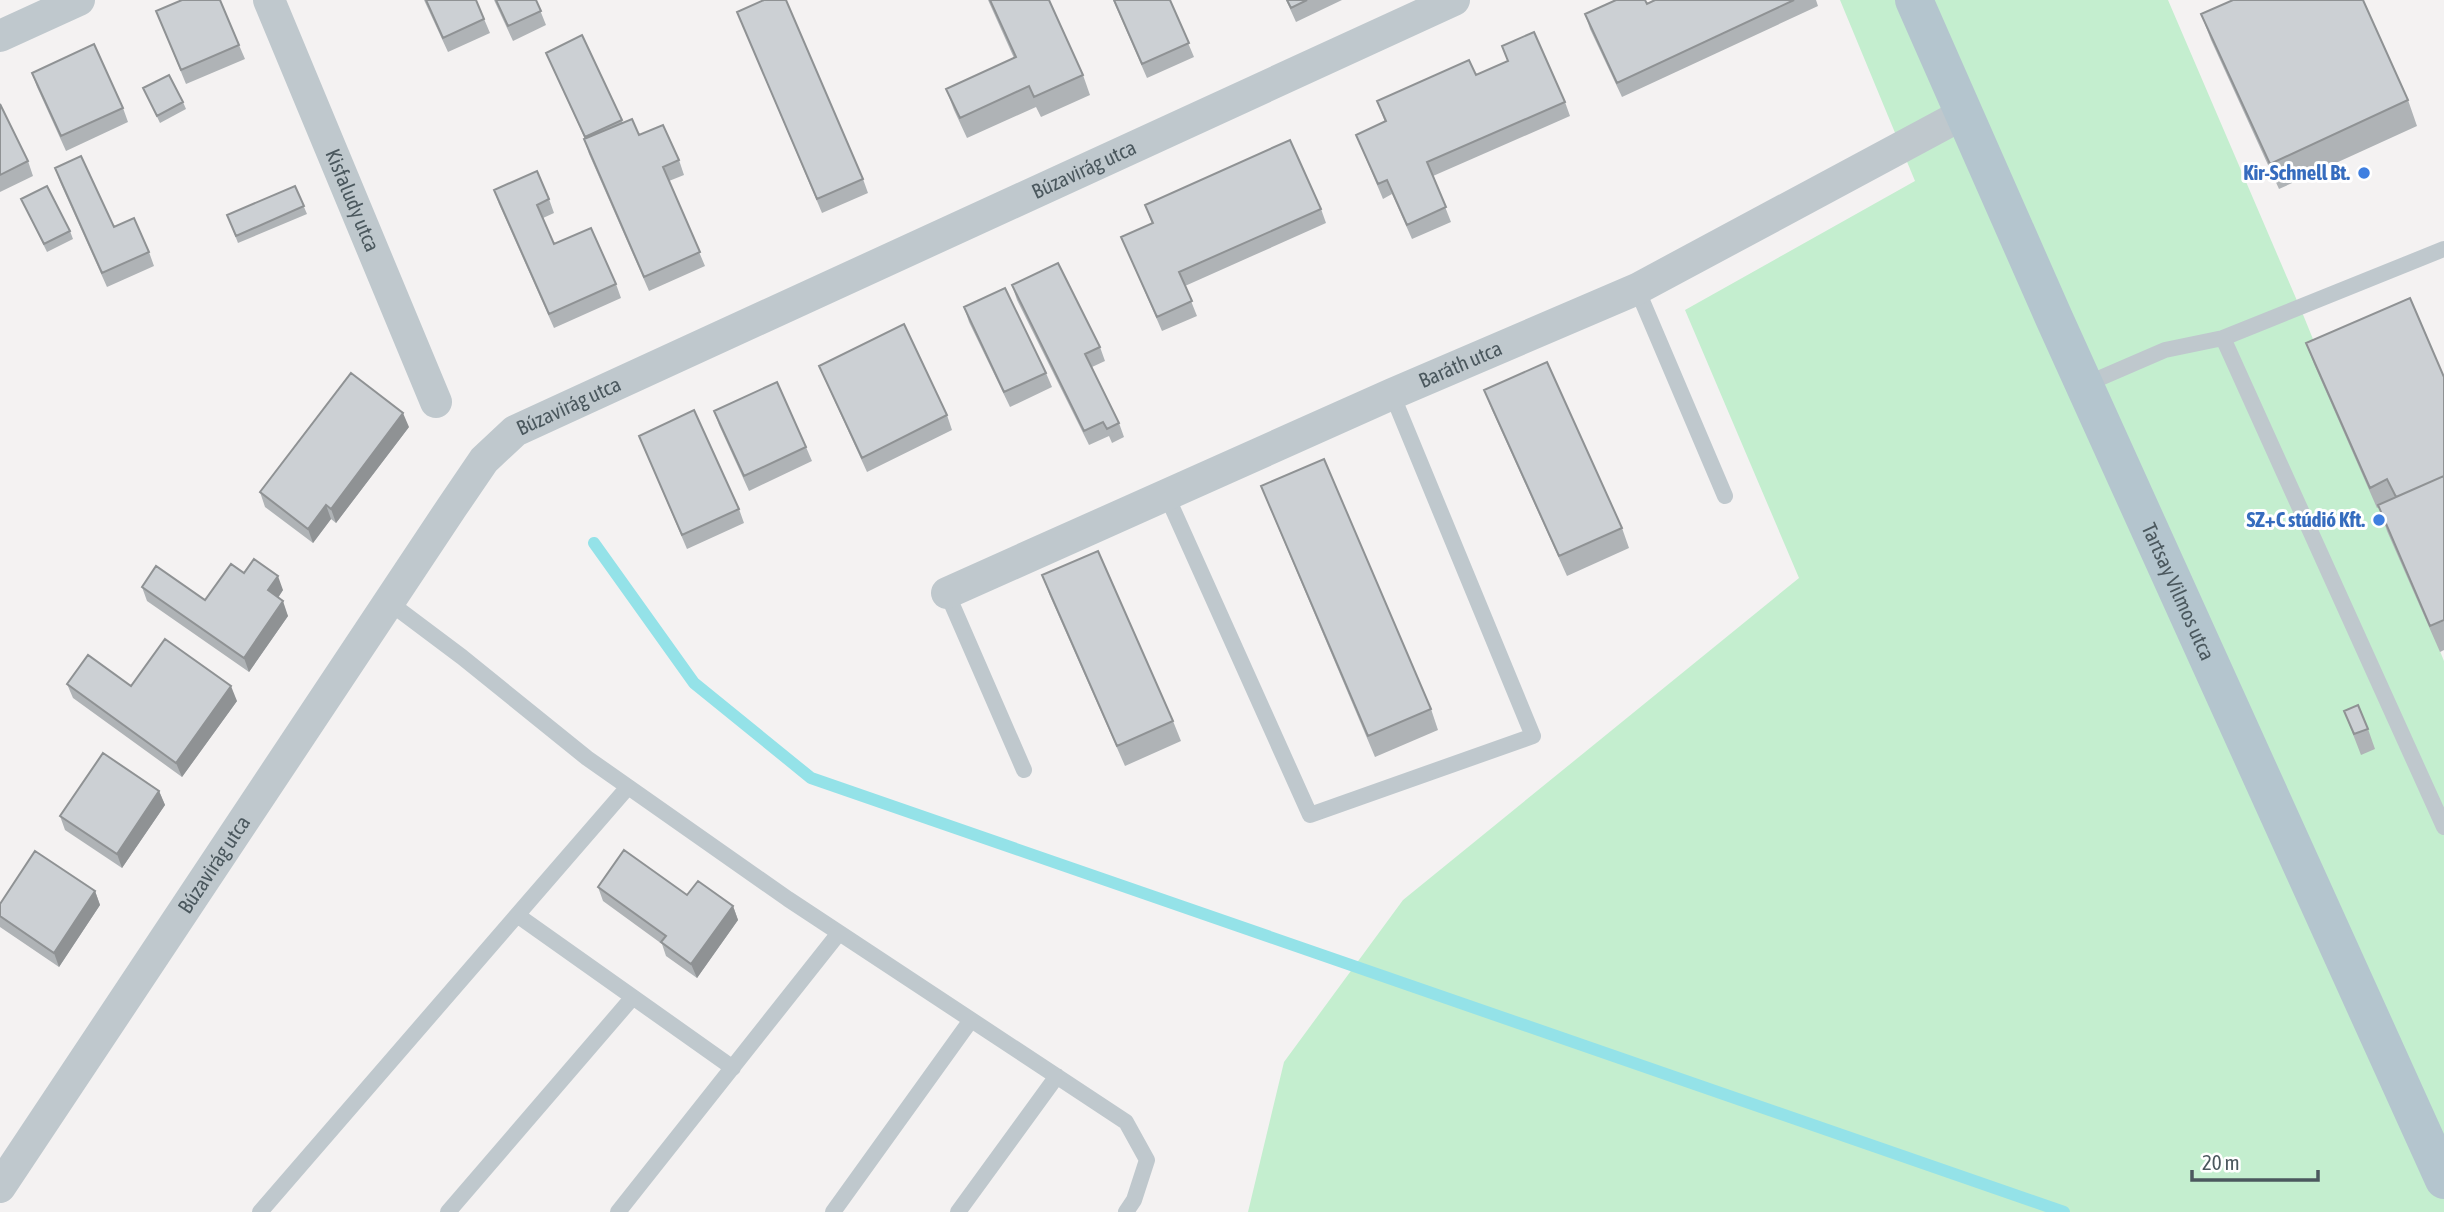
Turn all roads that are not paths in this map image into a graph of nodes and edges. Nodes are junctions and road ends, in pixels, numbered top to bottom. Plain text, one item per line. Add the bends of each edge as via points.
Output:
1 (79, 0) edge
2 (269, 0) edge
3 (1454, 0) edge
4 (1914, 0) edge
5 (0, 36) edge
6 (1963, 114) junction
7 (2444, 249) edge
8 (1637, 289) junction
9 (2223, 338) junction
10 (2084, 385) junction
11 (1392, 394) junction
12 (436, 402) dead end
13 (1166, 494) junction
14 (1725, 496) dead end
15 (947, 593) joint
16 (390, 603) junction
17 (1024, 771) dead end
18 (628, 786) junction
19 (2444, 827) edge
20 (517, 915) junction
21 (839, 933) junction
22 (633, 997) junction
23 (971, 1020) junction
24 (733, 1068) junction
25 (1056, 1076) junction
26 (2444, 1180) edge
27 (0, 1187) edge
28 (260, 1212) edge
29 (448, 1212) edge
30 (618, 1212) edge
31 (833, 1212) edge
32 (958, 1212) edge
33 (1126, 1212) edge

1 - 5 street
2 - 12 street, Kisfaludy utca
3 - 16 street, Búzavirág utca via 515,431 484,460
4 - 6 main road, Tartsay Vilmos utca
6 - 8 street, Baráth utca
6 - 10 main road, Tartsay Vilmos utca
7 - 9 lane
8 - 11 street, Baráth utca
8 - 14 lane
9 - 10 lane via 2165,351
9 - 19 lane
10 - 26 main road, Tartsay Vilmos utca
11 - 13 street, Baráth utca
11 - 13 lane via 1533,736 1310,816
13 - 15 street, Baráth utca
15 - 17 lane
16 - 18 lane
16 - 27 street, Búzavirág utca
18 - 20 lane
18 - 21 lane
20 - 22 lane
20 - 28 lane
21 - 23 lane
21 - 24 lane
22 - 24 lane
22 - 29 lane
23 - 25 lane
23 - 31 lane
24 - 30 lane
25 - 32 lane
25 - 33 lane via 1126,1122 1147,1160

